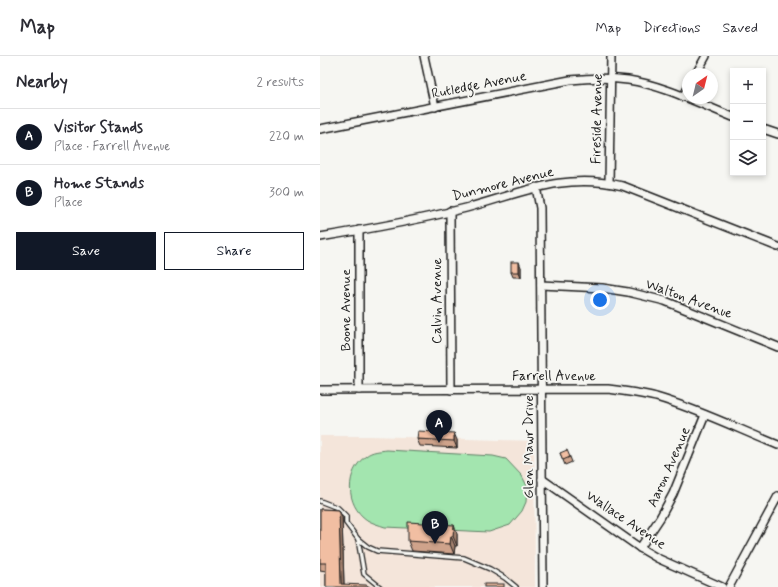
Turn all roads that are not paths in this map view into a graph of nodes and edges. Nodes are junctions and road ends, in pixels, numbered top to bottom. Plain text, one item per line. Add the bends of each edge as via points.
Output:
1 (424, 56) edge
2 (611, 56) edge
3 (706, 56) edge
4 (699, 68) edge
5 (611, 78) junction
6 (682, 97) edge
7 (700, 104) edge
8 (435, 107) junction
9 (730, 116) edge
10 (320, 129) edge
11 (766, 129) edge
12 (778, 134) edge
13 (609, 183) junction
14 (536, 188) junction
15 (450, 211) junction
16 (359, 230) junction
17 (320, 237) edge
18 (778, 247) edge
19 (541, 285) junction
20 (778, 347) edge
21 (541, 389) junction
22 (320, 390) edge
23 (360, 390) junction
24 (451, 390) junction
25 (705, 415) junction
26 (778, 446) edge
27 (542, 478) junction
28 (778, 496) edge
29 (320, 501) edge
30 (358, 539) junction
31 (640, 548) junction
32 (380, 587) edge
33 (516, 587) edge
34 (543, 587) edge
35 (722, 587) edge
36 (729, 587) edge

1 - 8 street
2 - 5 street, Fireside Avenue
3 - 4 street
5 - 6 street, Rutledge Avenue via 644,83
5 - 8 street, Rutledge Avenue via 570,80
5 - 13 street, Fireside Avenue
7 - 9 street, Rutledge Avenue
8 - 10 street, Rutledge Avenue
11 - 12 street
13 - 14 street, Dunmore Avenue via 572,182
13 - 18 street, Dunmore Avenue via 639,192
14 - 15 street, Dunmore Avenue
14 - 19 street, Glen Mawr Drive via 540,208
15 - 16 street, Dunmore Avenue
15 - 24 street, Calvin Avenue
16 - 17 street, Dunmore Avenue
16 - 23 street, Boone Avenue
19 - 20 street, Walton Avenue via 602,288 646,296 665,301
19 - 21 street, Glen Mawr Drive
21 - 24 street, Farrell Avenue
21 - 25 street, Farrell Avenue via 596,388 631,392 677,404
21 - 27 street, Glen Mawr Drive
22 - 23 street, Farrell Avenue
23 - 24 street, Farrell Avenue
25 - 26 street, Farrell Avenue
25 - 31 street, Aaron Avenue via 677,487
27 - 31 street, Wallace Avenue
27 - 34 street, Glen Mawr Drive
28 - 36 street
29 - 30 lane via 338,508 346,516 346,523
30 - 32 lane via 364,574
30 - 33 lane via 377,550 464,558 490,569
31 - 35 street, Wallace Avenue

